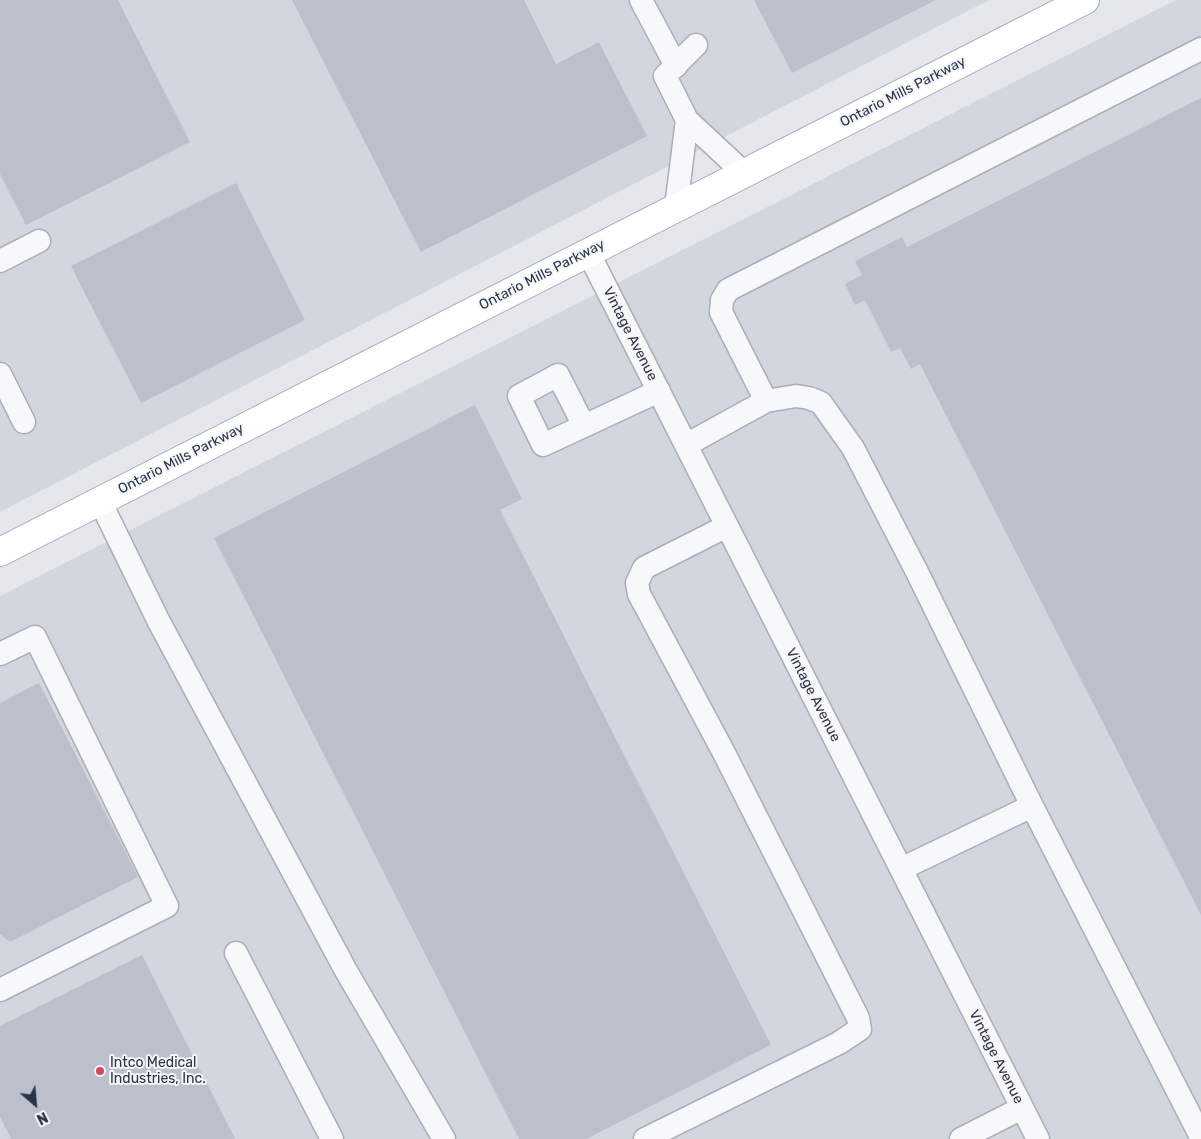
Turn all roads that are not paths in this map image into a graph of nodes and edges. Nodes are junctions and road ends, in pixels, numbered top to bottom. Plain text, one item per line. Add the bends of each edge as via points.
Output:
1 (641, 0) edge
2 (1070, 4) edge
3 (696, 45) dead end
4 (1201, 49) edge
5 (676, 66) junction
6 (687, 120) junction
7 (744, 173) junction
8 (676, 207) junction
9 (39, 241) dead end
10 (588, 252) junction
11 (0, 261) edge
12 (0, 374) edge
13 (658, 391) junction
14 (766, 401) junction
15 (24, 422) dead end
16 (584, 426) dead end
17 (686, 445) junction
18 (100, 501) junction
19 (727, 526) junction
20 (0, 552) edge
21 (0, 654) edge
22 (1032, 806) junction
23 (901, 869) junction
24 (236, 953) dead end
25 (0, 990) edge
26 (1022, 1108) junction
27 (1201, 1137) edge
28 (332, 1139) edge
29 (444, 1139) edge
30 (645, 1139) edge
31 (961, 1139) edge
32 (1038, 1139) edge

1 - 5 street
2 - 7 main road, Ontario Mills Parkway
3 - 5 street
4 - 14 street via 728,290 722,300 721,312
5 - 6 street via 665,76
6 - 7 street
6 - 8 street
7 - 8 main road, Ontario Mills Parkway
8 - 10 main road, Ontario Mills Parkway
9 - 11 street
10 - 13 street, Vintage Avenue
10 - 18 main road, Ontario Mills Parkway
12 - 15 street
13 - 16 street
13 - 17 street, Vintage Avenue
14 - 17 street
14 - 22 street via 796,396 821,403 853,448
17 - 19 street, Vintage Avenue
18 - 20 main road, Ontario Mills Parkway
18 - 29 street via 158,620 345,969
19 - 23 street, Vintage Avenue
19 - 30 street via 644,568 637,583 858,1018 860,1029 839,1044
21 - 25 street via 35,637 167,906
22 - 23 street
22 - 27 street
23 - 26 street, Vintage Avenue
24 - 28 street
26 - 31 street
26 - 32 street, Vintage Avenue

